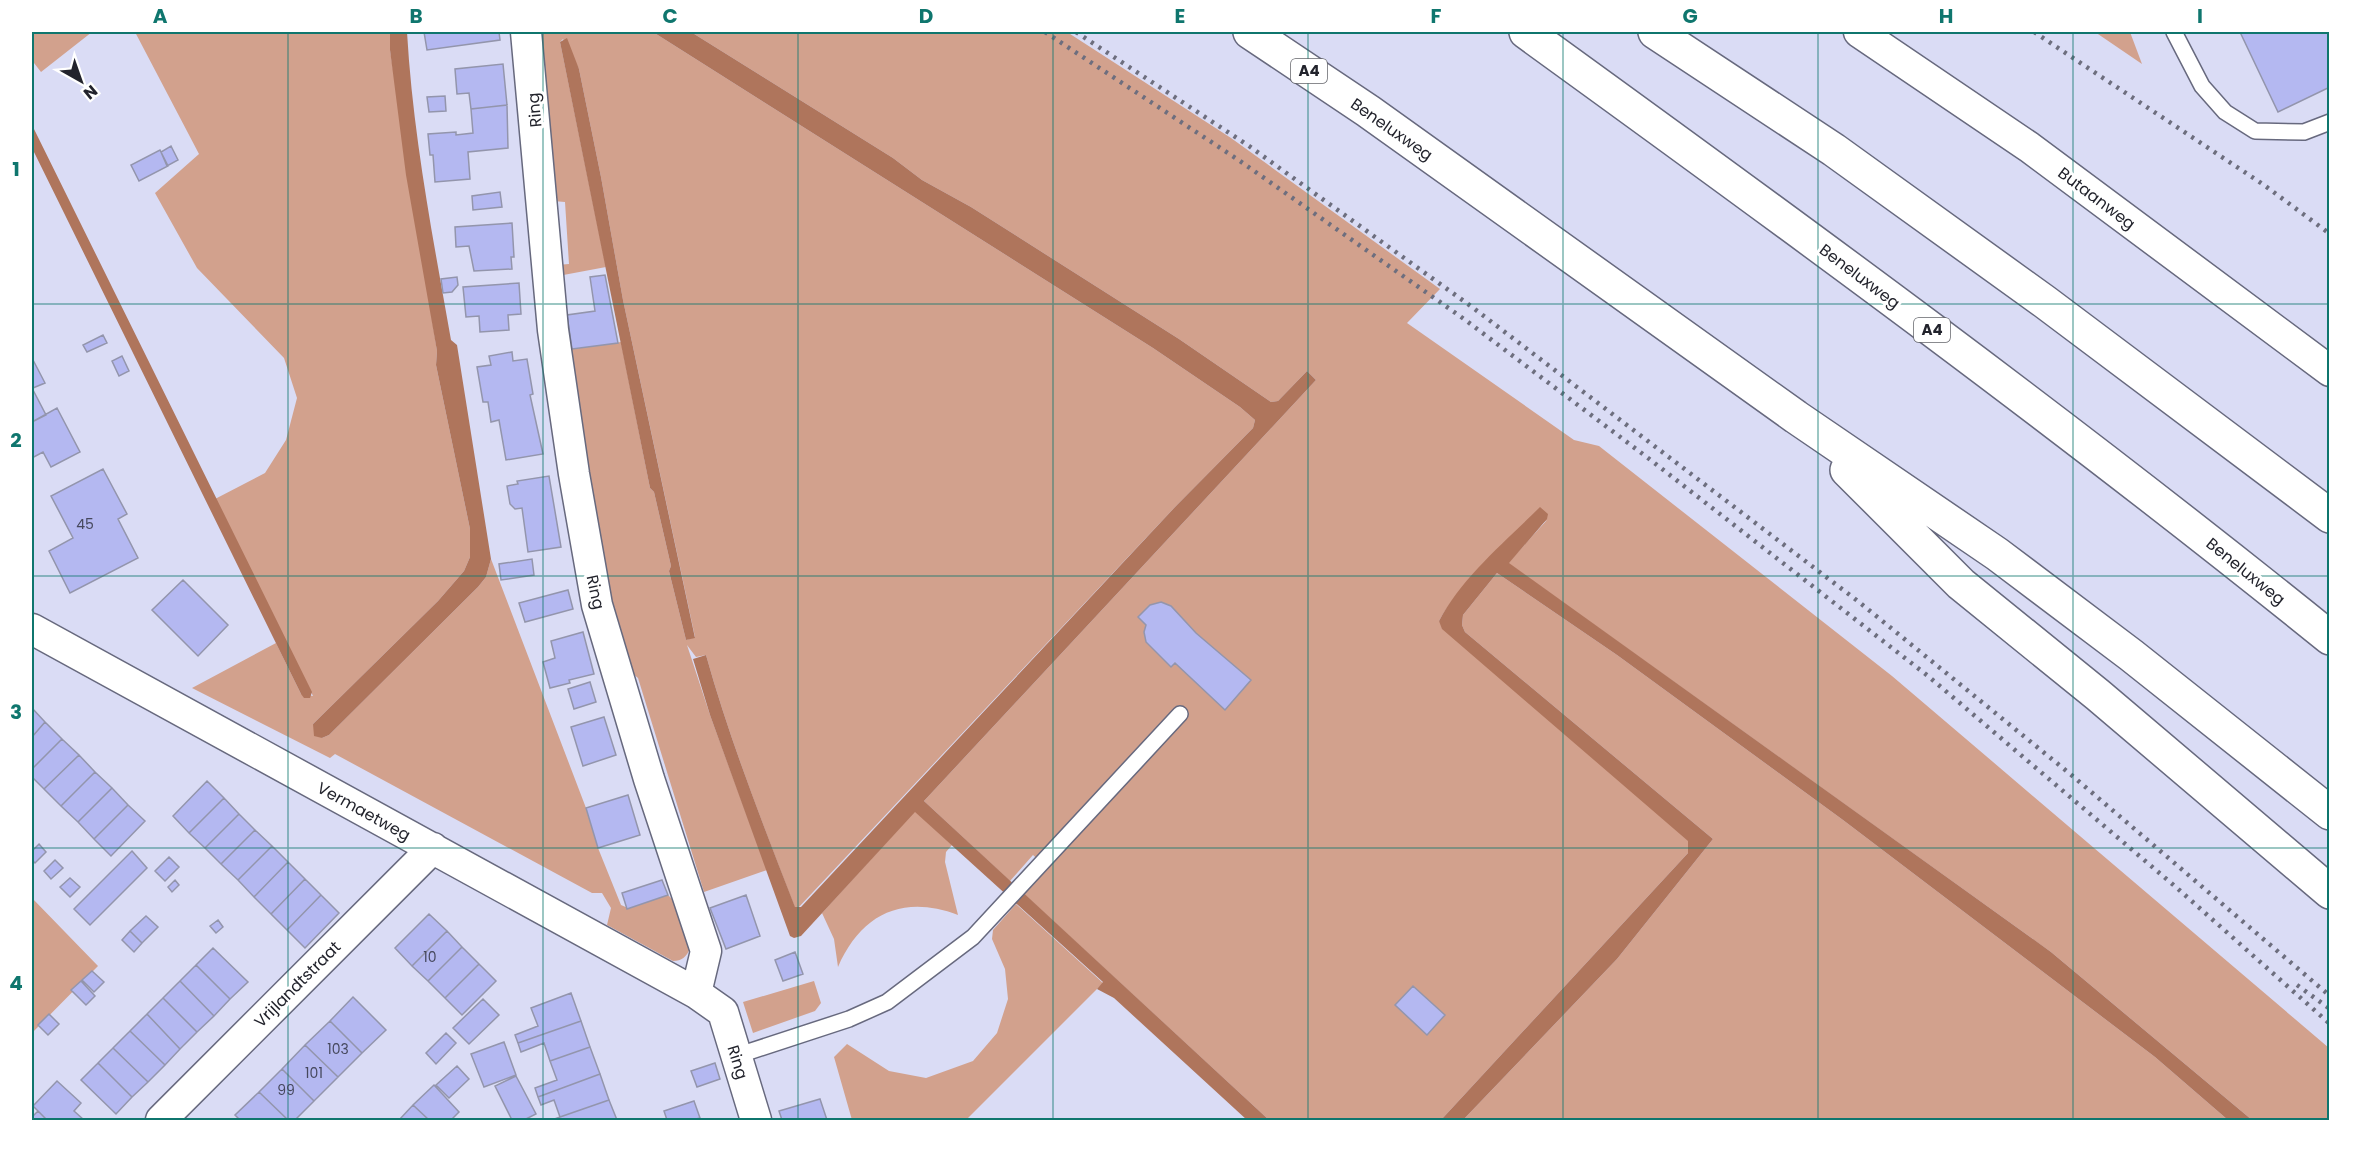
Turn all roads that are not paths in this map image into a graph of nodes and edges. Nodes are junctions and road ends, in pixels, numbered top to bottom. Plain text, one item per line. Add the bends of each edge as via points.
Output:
1 (526, 32) edge
2 (1250, 32) edge
3 (1526, 32) edge
4 (1655, 32) edge
5 (1859, 32) edge
6 (2174, 32) edge
7 (2330, 122) edge
8 (2330, 371) edge
9 (1796, 417) junction
10 (2330, 516) edge
11 (32, 631) edge
12 (2330, 638) edge
13 (1180, 714) dead end
14 (2330, 813) edge
15 (433, 848) junction
16 (2330, 892) edge
17 (696, 993) junction
18 (736, 1056) junction
19 (160, 1120) edge
20 (756, 1120) edge

1 - 17 street, Ring via 553,330 597,605 706,951
2 - 9 highway, Beneluxweg / A4 via 1368,111
3 - 12 highway, Beneluxweg / A4 via 1980,365
4 - 10 highway via 1834,150
5 - 8 street, Butaanweg via 2029,147
6 - 7 lane via 2202,86 2224,112 2255,131 2304,132
9 - 14 highway, Beneluxweg / A4 via 1997,554
9 - 16 highway, Beneluxweg / A4 via 1961,584
11 - 15 street, Vermaetweg
13 - 18 lane via 973,937 887,1002 849,1019
15 - 17 street, Vermaetweg
15 - 19 street, Vrijlandtstraat
17 - 18 street, Ring via 723,1012
18 - 20 street, Ring

